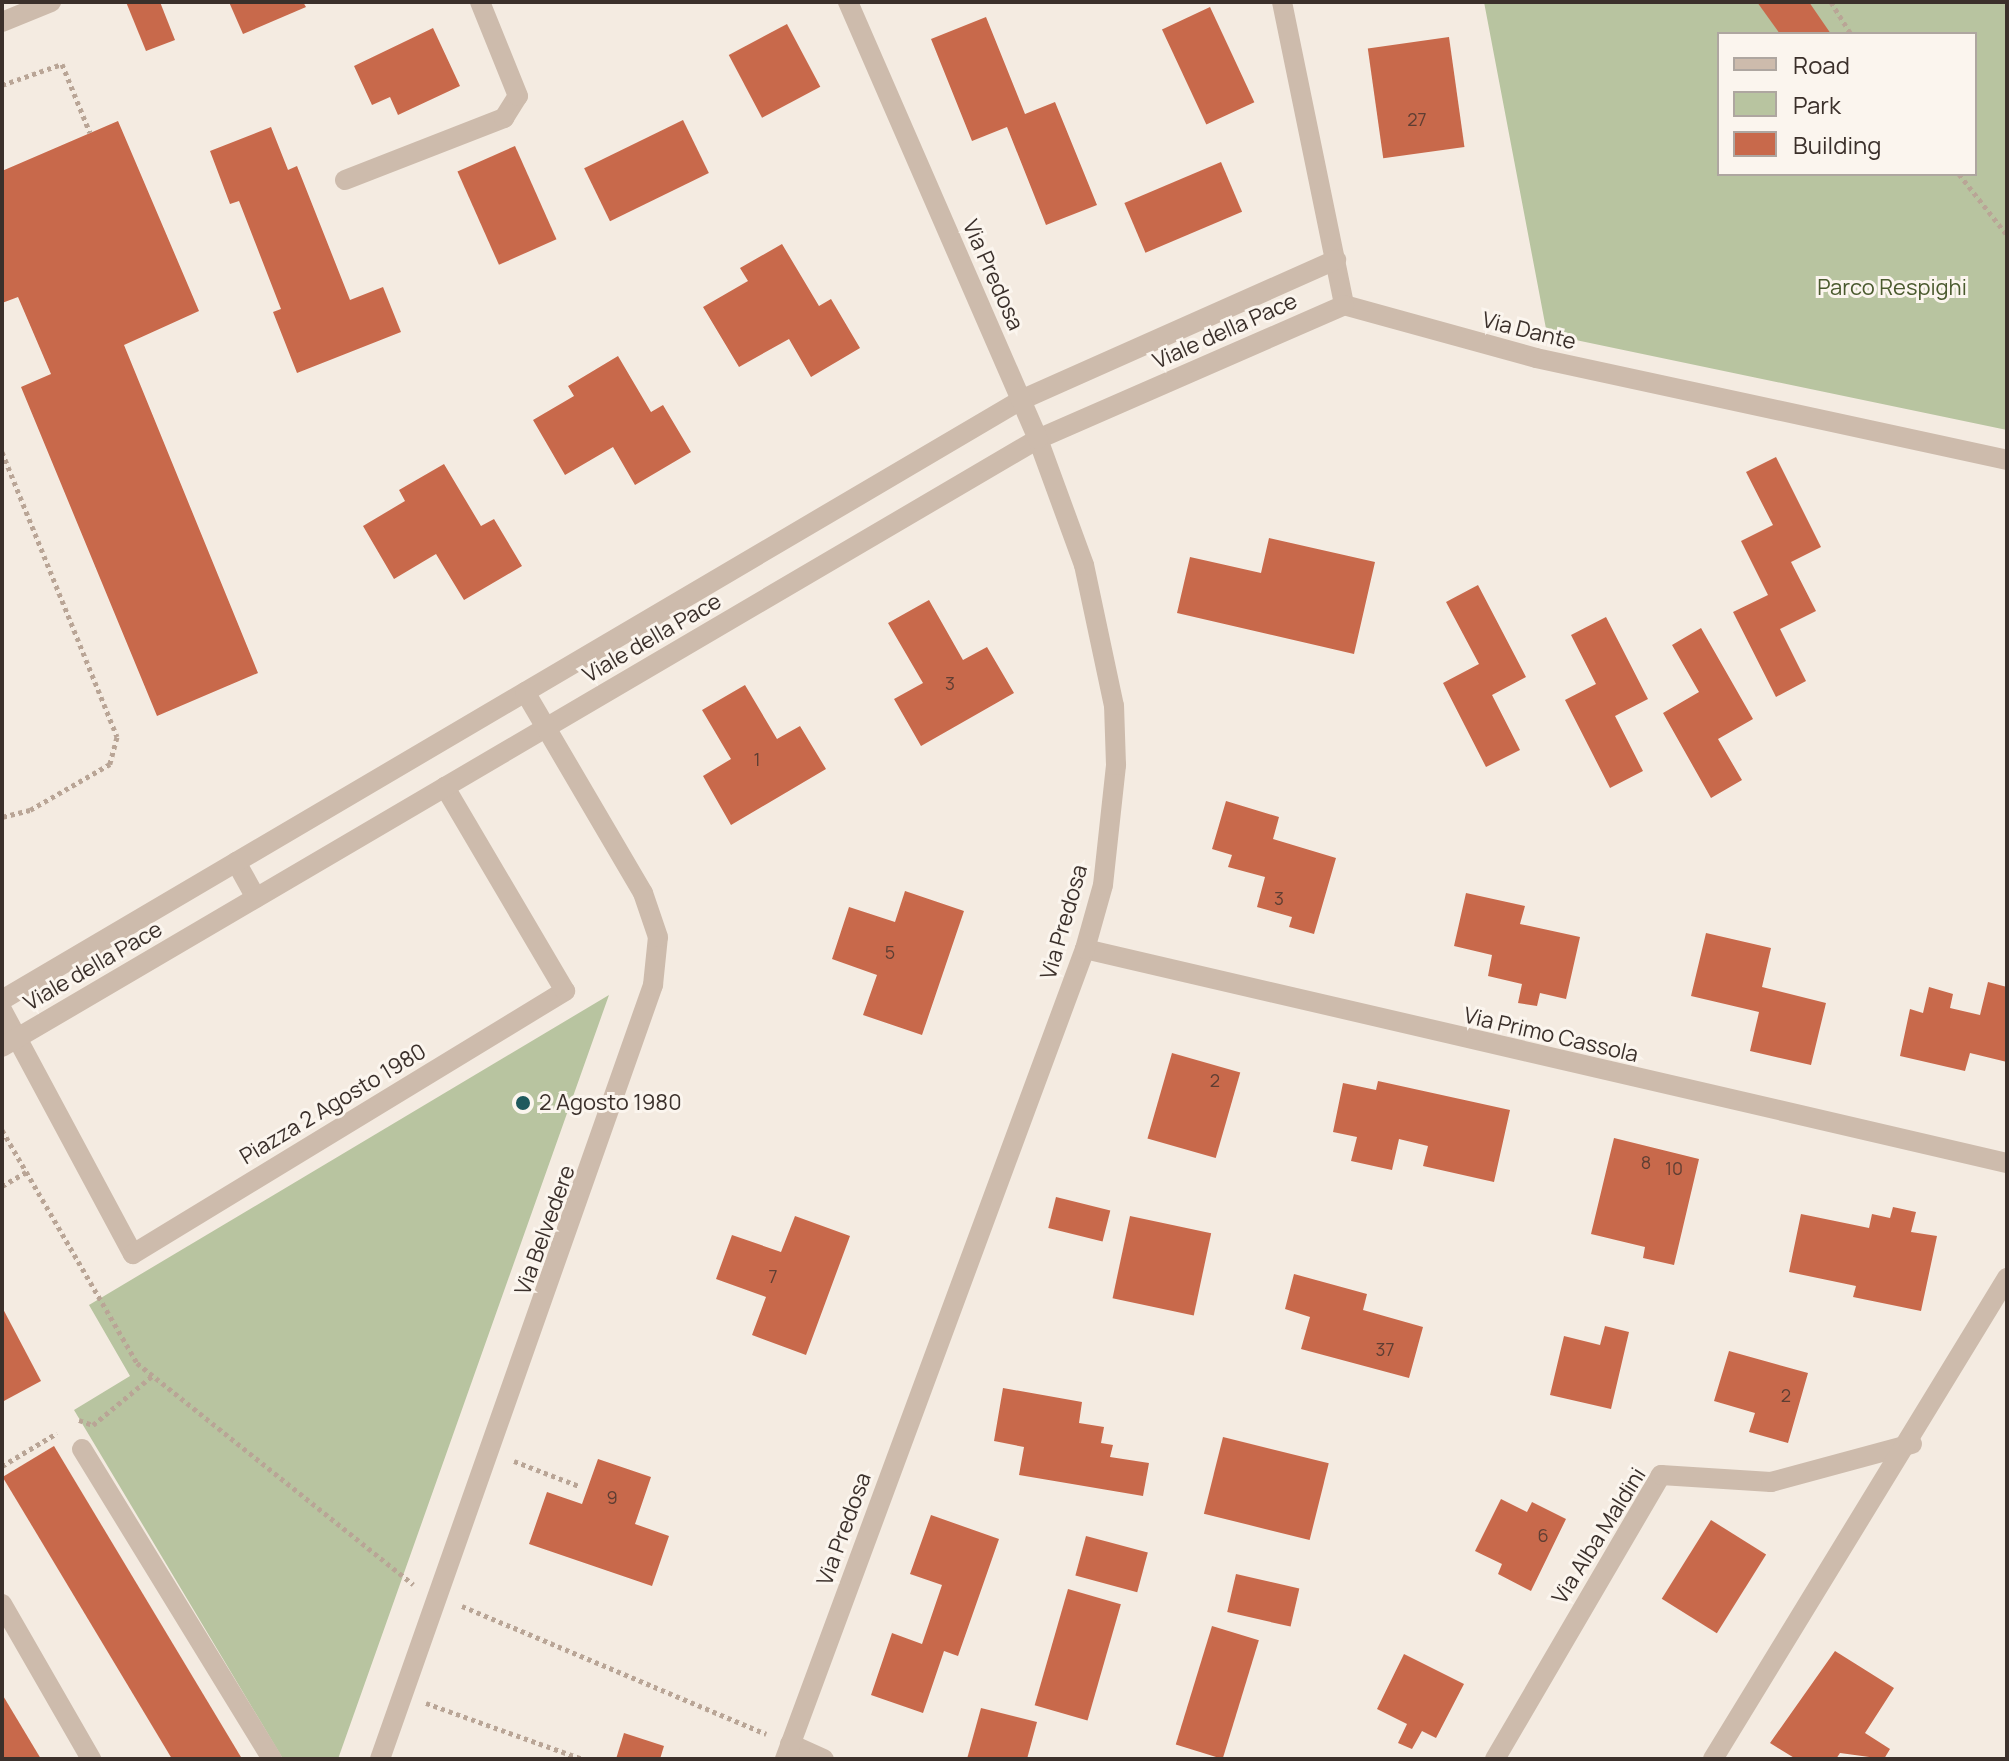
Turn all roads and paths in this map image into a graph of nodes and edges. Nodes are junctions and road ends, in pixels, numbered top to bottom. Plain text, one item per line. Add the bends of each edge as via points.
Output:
1 (51, 2) edge
2 (480, 2) edge
3 (848, 2) edge
4 (1282, 2) edge
5 (1831, 2) edge
6 (2, 22) edge
7 (1850, 32) edge
8 (2, 85) edge
9 (90, 133) dead end
10 (1961, 176) edge
11 (345, 180) dead end
12 (2007, 235) edge
13 (1336, 260) junction
14 (1344, 305) junction
15 (1021, 400) junction
16 (1038, 439) junction
17 (2, 452) edge
18 (2007, 460) edge
19 (525, 692) junction
20 (547, 727) junction
21 (445, 787) junction
22 (2, 817) edge
23 (236, 862) junction
24 (256, 898) junction
25 (1085, 949) junction
26 (2, 1000) edge
27 (2, 1010) edge
28 (10, 1043) edge
29 (2, 1130) edge
30 (2007, 1163) edge
31 (26, 1172) junction
32 (2, 1186) edge
33 (2007, 1278) edge
34 (152, 1376) junction
35 (73, 1424) dead end
36 (61, 1431) dead end
37 (1912, 1444) junction
38 (82, 1449) dead end
39 (490, 1452) junction
40 (2, 1466) edge
41 (579, 1486) dead end
42 (439, 1596) junction
43 (2, 1604) edge
44 (403, 1695) junction
45 (787, 1752) edge
46 (91, 1759) edge
47 (272, 1759) edge
48 (380, 1759) edge
49 (582, 1759) edge
50 (824, 1759) edge
51 (1495, 1759) edge
52 (1713, 1759) edge

1 - 6 street
2 - 11 street via 518,96 504,118
3 - 15 street, Via Predosa
4 - 13 street
5 - 7 path
8 - 9 path via 62,64
10 - 12 path
13 - 14 street
13 - 15 street, Viale della Pace
14 - 16 street, Viale della Pace
14 - 18 street, Via Dante via 1536,358
15 - 16 street, Via Predosa
15 - 19 street, Viale della Pace
16 - 20 street, Viale della Pace
16 - 25 street, Via Predosa via 1084,565 1114,706 1111,825
17 - 22 path via 117,737 110,764 30,810
19 - 20 street, Via Belvedere
19 - 23 street, Viale della Pace
20 - 21 street, Viale della Pace
20 - 39 street, Via Belvedere via 643,893 658,937 640,1038
21 - 24 street, Viale della Pace
21 - 28 street, Piazza 2 Agosto 1980 via 565,991 133,1254
23 - 24 street
23 - 26 street, Viale della Pace
24 - 28 street, Viale della Pace
25 - 30 street, Via Primo Cassola
25 - 45 street, Via Predosa
27 - 28 street
29 - 31 path
31 - 32 path
31 - 34 path via 137,1363
33 - 37 street
34 - 35 path via 93,1425 85,1417
34 - 42 path via 409,1583
36 - 40 path
37 - 51 street, Via Alba Maldini via 1771,1482 1661,1475
37 - 52 street
38 - 47 street
39 - 41 path
39 - 42 street, Via Belvedere
42 - 44 street, Via Belvedere
42 - 45 path
43 - 46 street
44 - 48 street, Via Belvedere
44 - 49 path
45 - 50 street

